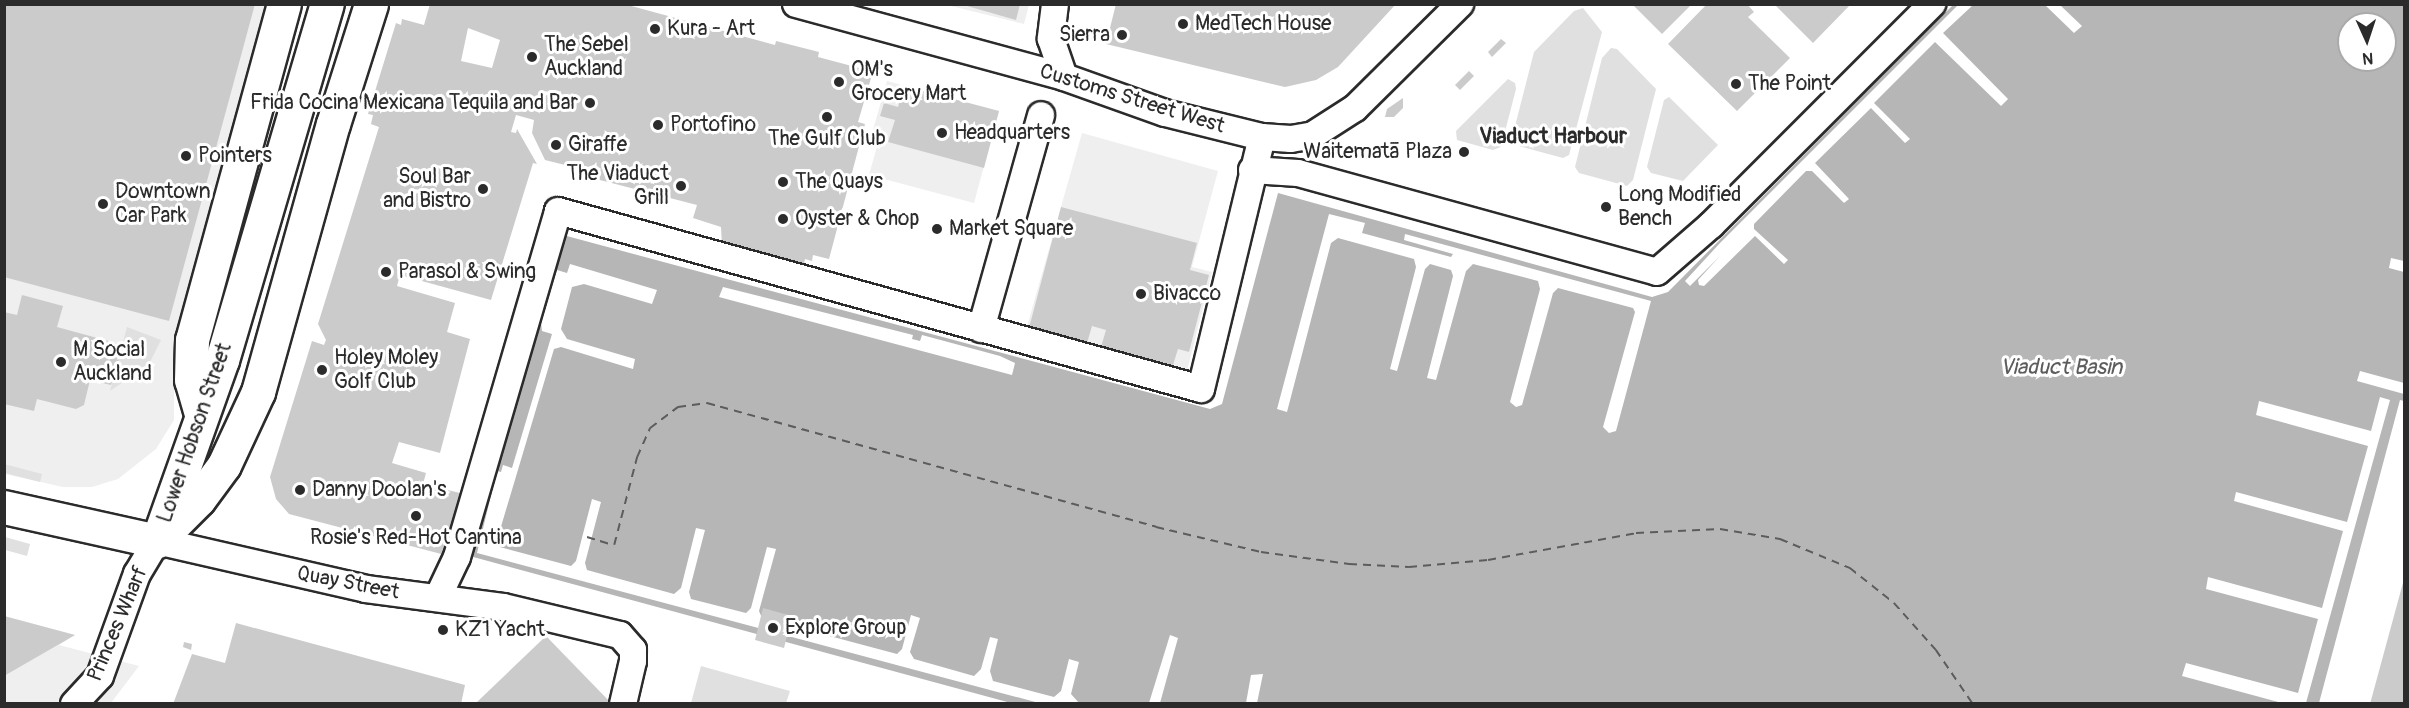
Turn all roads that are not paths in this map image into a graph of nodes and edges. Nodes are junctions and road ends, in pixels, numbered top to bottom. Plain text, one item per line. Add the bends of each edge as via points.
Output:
1 (285, 4) edge
2 (327, 4) edge
3 (371, 4) edge
4 (1055, 4) edge
5 (1460, 4) edge
6 (1932, 4) edge
7 (809, 6) edge
8 (1064, 77) junction
9 (1041, 115) dead end
10 (1262, 137) junction
11 (1252, 170) junction
12 (981, 329) junction
13 (201, 414) junction
14 (4, 507) edge
15 (158, 541) junction
16 (438, 597) junction
17 (86, 700) edge
18 (623, 704) edge

1 - 13 main road via 192,340 190,373
2 - 13 main road, Lower Hobson Street via 222,360
3 - 15 main road, Lower Hobson Street via 333,124 258,393 213,482
4 - 8 street via 1051,39
5 - 10 street, Customs Street West via 1338,121 1302,138
6 - 11 street via 1711,225 1658,272 1298,173
7 - 8 street, Customs Street West
8 - 10 street, Customs Street West via 1111,97
9 - 12 street
10 - 11 street
11 - 12 street via 1201,389
12 - 16 street via 558,211 457,557
13 - 15 main road, Lower Hobson Street
14 - 15 main road, Quay Street
15 - 16 street, Quay Street via 366,590
15 - 17 street, Princes Wharf via 137,574 107,662
16 - 18 street, Quay Street via 565,620 620,635 633,650

